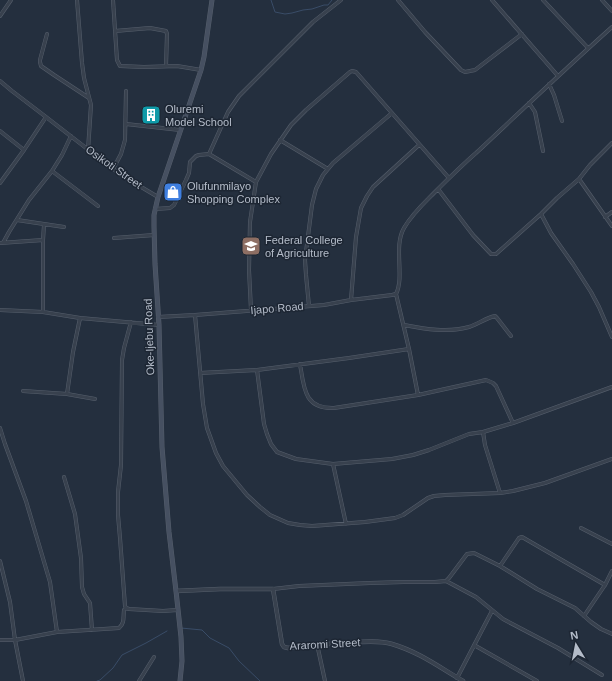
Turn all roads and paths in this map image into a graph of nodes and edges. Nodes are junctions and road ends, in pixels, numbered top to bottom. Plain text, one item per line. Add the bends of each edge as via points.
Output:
1 (12, 0) edge
2 (77, 0) edge
3 (112, 0) edge
4 (212, 0) edge
5 (341, 0) edge
6 (398, 0) edge
7 (492, 0) edge
8 (543, 0) edge
9 (603, 0) edge
10 (612, 11) edge
11 (0, 16) edge
12 (612, 27) edge
13 (115, 31) junction
14 (47, 34) dead end
15 (522, 34) junction
16 (588, 48) junction
17 (166, 66) junction
18 (201, 70) junction
19 (558, 76) junction
20 (0, 81) edge
21 (549, 84) junction
22 (126, 91) dead end
23 (90, 98) junction
24 (529, 103) junction
25 (392, 113) junction
26 (46, 117) junction
27 (562, 121) dead end
28 (126, 124) junction
29 (180, 130) junction
30 (0, 131) edge
31 (71, 136) junction
32 (280, 140) junction
33 (612, 143) edge
34 (419, 145) junction
35 (24, 150) junction
36 (88, 150) junction
37 (543, 150) dead end
38 (209, 154) junction
39 (113, 169) junction
40 (328, 169) junction
41 (52, 171) junction
42 (449, 178) junction
43 (579, 179) junction
44 (256, 182) junction
45 (0, 183) edge
46 (438, 189) junction
47 (158, 197) junction
48 (98, 206) dead end
49 (155, 209) junction
50 (612, 212) edge
51 (541, 214) junction
52 (606, 217) junction
53 (17, 220) junction
54 (44, 225) junction
55 (612, 226) edge
56 (64, 227) dead end
57 (154, 235) junction
58 (114, 238) dead end
59 (43, 240) junction
60 (2, 243) edge
61 (396, 294) junction
62 (351, 300) junction
63 (308, 306) junction
64 (0, 310) edge
65 (251, 310) junction
66 (43, 312) junction
67 (195, 315) junction
68 (158, 317) junction
69 (80, 318) junction
70 (131, 322) junction
71 (159, 325) junction
72 (404, 325) junction
73 (511, 336) dead end
74 (612, 337) edge
75 (409, 349) junction
76 (300, 364) junction
77 (257, 370) junction
78 (200, 373) junction
79 (612, 387) edge
80 (23, 391) dead end
81 (67, 394) junction
82 (418, 395) junction
83 (95, 399) dead end
84 (513, 423) junction
85 (0, 428) edge
86 (483, 432) junction
87 (612, 459) edge
88 (333, 464) junction
89 (64, 477) dead end
90 (500, 493) junction
91 (346, 524) junction
92 (581, 528) dead end
93 (612, 544) edge
94 (0, 561) edge
95 (500, 566) junction
96 (612, 571) edge
97 (446, 581) junction
98 (605, 585) junction
99 (273, 589) junction
100 (176, 591) junction
101 (126, 608) junction
102 (178, 610) junction
103 (492, 611) junction
104 (584, 616) junction
105 (92, 630) junction
106 (57, 632) junction
107 (612, 634) edge
108 (0, 640) edge
109 (15, 640) junction
110 (317, 644) junction
111 (474, 645) junction
112 (154, 657) dead end
113 (602, 675) dead end
114 (457, 678) junction
115 (23, 681) edge
116 (140, 681) edge
117 (180, 681) edge
118 (325, 681) edge
119 (463, 681) edge
120 (537, 681) edge

1 - 11 street
2 - 23 street via 84,78
3 - 13 street
4 - 18 main road, Oke-Ijebu Road
5 - 38 street via 313,22 239,96 228,112
6 - 15 street via 460,70 465,72 475,70
7 - 15 street
8 - 16 street
9 - 10 street
12 - 16 street
13 - 17 street via 117,60 120,66
13 - 17 street via 150,28 166,31
14 - 23 street via 40,60 41,66
15 - 19 street
16 - 19 street
17 - 18 street
18 - 29 main road, Oke-Ijebu Road
19 - 21 street
20 - 26 street, Osikoti Street
21 - 24 street
21 - 27 street
22 - 28 street
23 - 36 street
24 - 37 street via 535,112
24 - 42 street
25 - 32 street via 356,72 352,71 306,110
25 - 34 street
25 - 40 street
26 - 31 street, Osikoti Street
26 - 35 street
28 - 29 street
28 - 39 street via 124,148
29 - 47 main road, Oke-Ijebu Road
30 - 35 street
31 - 36 street, Osikoti Street
31 - 41 street
32 - 40 street
32 - 44 street
33 - 43 street
34 - 42 street
34 - 62 street via 366,196 356,237
35 - 45 street
36 - 39 street, Osikoti Street
38 - 44 street
38 - 49 street via 196,156 190,162 189,173 174,205 170,208
39 - 47 street, Osikoti Street
40 - 63 street via 316,189 312,205 306,260
41 - 48 street
41 - 53 street
42 - 46 street
43 - 51 street
43 - 52 street
44 - 65 street via 250,222
46 - 51 street via 493,255 500,252
46 - 61 street via 410,218 403,230 399,286
47 - 49 main road, Oke-Ijebu Road
49 - 57 main road, Oke-Ijebu Road
50 - 52 street
51 - 74 street via 591,292
52 - 55 street
53 - 54 street
53 - 60 street
54 - 56 street
54 - 59 street
57 - 58 street
57 - 68 main road, Oke-Ijebu Road
59 - 60 street
59 - 66 street
61 - 62 street, Ijapo Road
61 - 72 street
62 - 63 street, Ijapo Road
63 - 65 street, Ijapo Road
64 - 66 street
65 - 67 street, Ijapo Road
66 - 69 street
67 - 68 street, Ijapo Road
67 - 78 street
68 - 71 main road, Oke-Ijebu Road
69 - 70 street
69 - 81 street
70 - 71 street
70 - 101 street via 122,360 121,465 118,492
71 - 100 main road, Oke-Ijebu Road via 162,447
72 - 73 street via 446,330 470,327 495,316
72 - 75 street
75 - 76 street
75 - 82 street
76 - 77 street
76 - 82 street via 307,395 316,406 334,408
77 - 78 street
77 - 88 street via 264,424 271,444 277,452 296,459
78 - 91 street via 211,441 223,466 247,495 270,514 288,523 312,526
79 - 84 street
80 - 81 street
81 - 83 street
82 - 84 street via 490,381 496,386
84 - 86 street
85 - 106 street via 26,501 50,582
86 - 88 street via 469,434 413,455
86 - 90 street
87 - 90 street via 545,483
88 - 91 street
89 - 105 street via 75,514 82,588 90,603
90 - 91 street via 434,496 395,518
92 - 93 street
94 - 109 street via 10,602
95 - 97 street via 470,553
95 - 98 street via 522,537
95 - 104 street via 575,608
96 - 98 street
97 - 99 street
97 - 103 street via 476,597
98 - 104 street
99 - 100 street
99 - 110 street, Araromi Street via 284,647
100 - 102 main road, Oke-Ijebu Road
101 - 102 street
101 - 105 street via 124,621 119,628
102 - 117 main road, Oke-Ijebu Road via 182,661
103 - 111 street
103 - 113 street
104 - 107 street
105 - 106 street
106 - 109 street
108 - 109 street
109 - 115 street
110 - 114 street, Araromi Street via 392,644 425,657
110 - 118 street
111 - 114 street
111 - 120 street
112 - 116 street
114 - 119 street, Araromi Street

